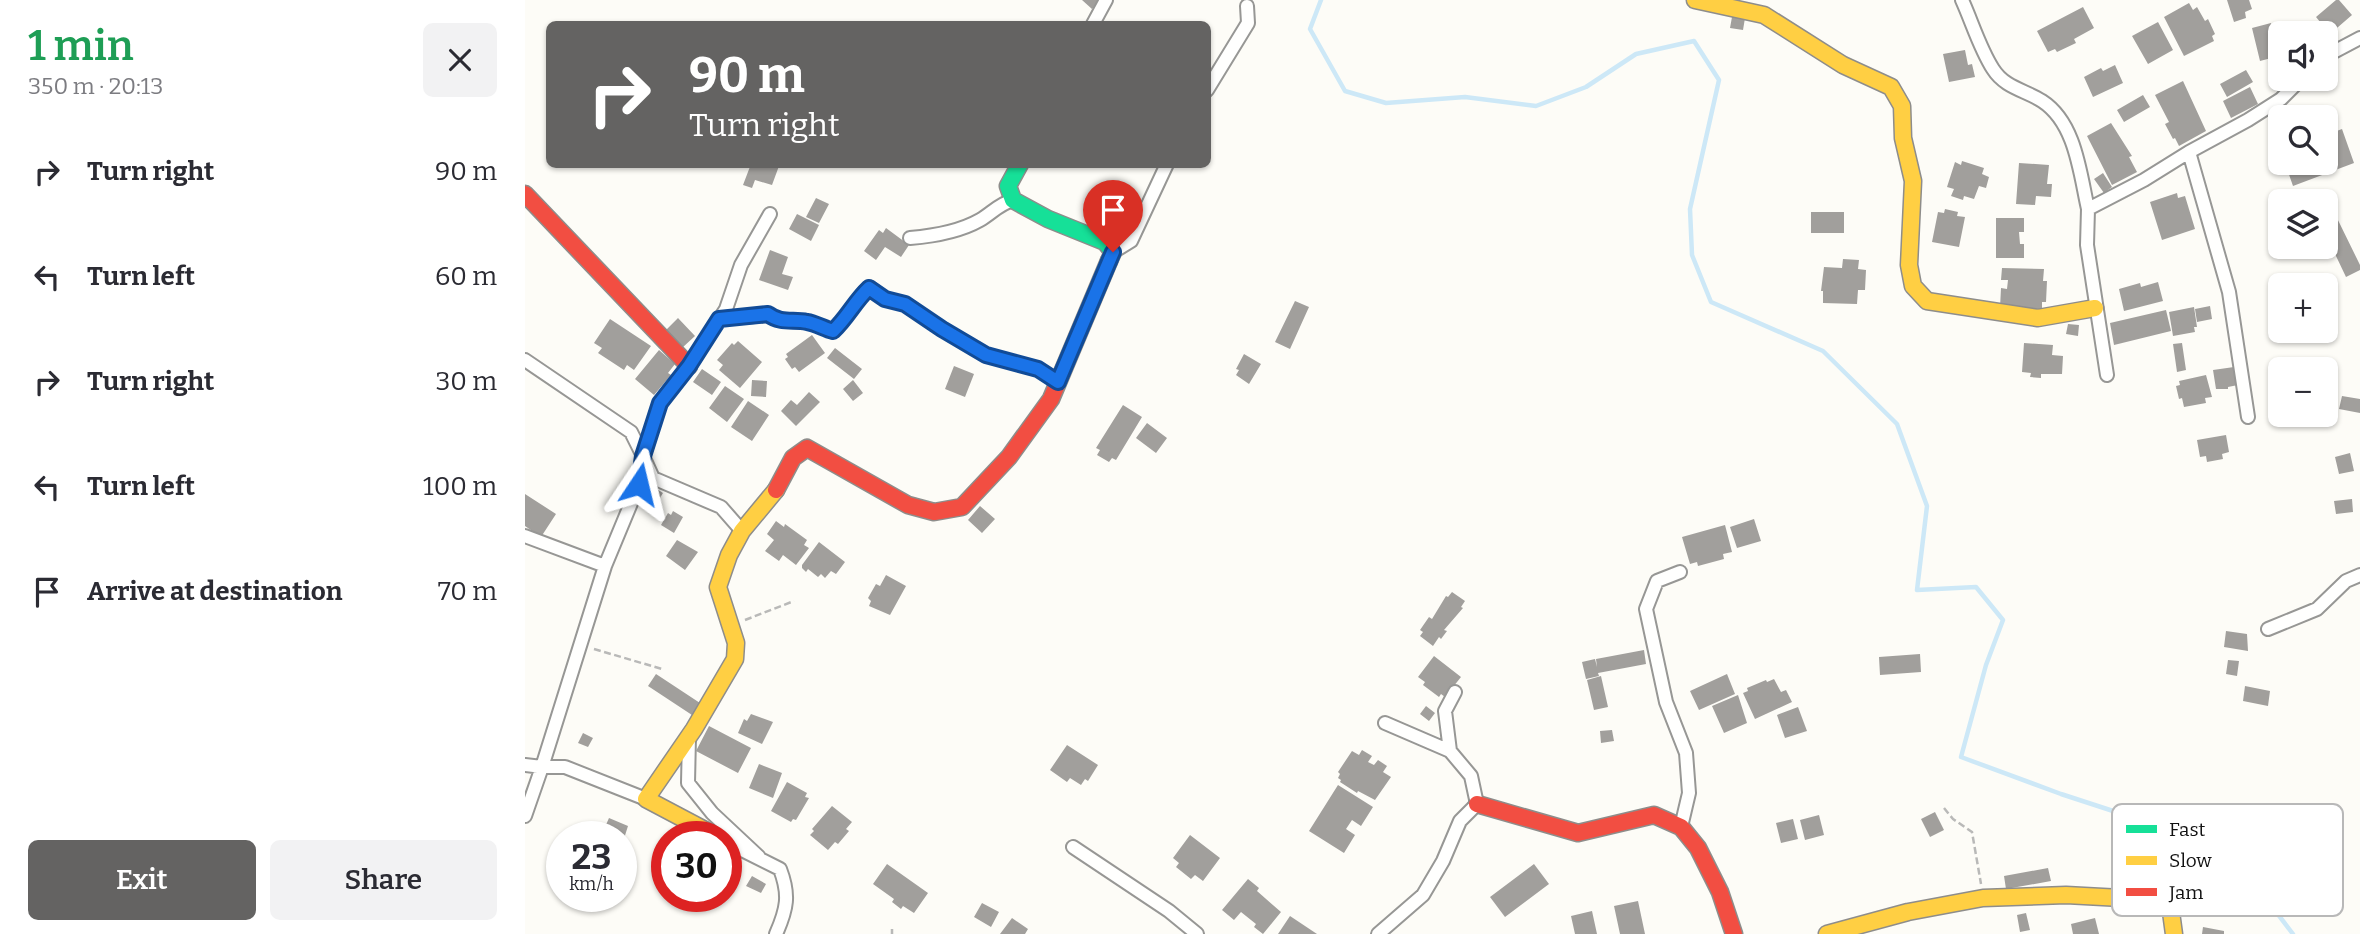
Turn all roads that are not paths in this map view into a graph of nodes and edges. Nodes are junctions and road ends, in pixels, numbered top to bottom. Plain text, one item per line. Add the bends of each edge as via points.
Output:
1 (1106, 0) edge
2 (1695, 0) edge
3 (1962, 0) edge
4 (1247, 6) dead end
5 (1095, 21) edge
6 (2360, 38) edge
7 (2338, 50) edge
8 (1211, 83) edge
9 (2289, 91) edge
10 (2189, 152) junction
11 (1018, 168) edge
12 (1165, 168) edge
13 (525, 194) edge
14 (1013, 200) junction
15 (2088, 209) junction
16 (770, 214) dead end
17 (911, 238) dead end
18 (1113, 252) junction
19 (2095, 308) junction
20 (719, 319) junction
21 (525, 360) edge
22 (689, 366) junction
23 (2107, 375) dead end
24 (1058, 382) junction
25 (2248, 417) dead end
26 (643, 456) junction
27 (742, 531) junction
28 (525, 536) edge
29 (605, 566) junction
30 (1679, 572) dead end
31 (2360, 575) edge
32 (2268, 629) dead end
33 (1455, 692) dead end
34 (1385, 723) dead end
35 (689, 737) junction
36 (1450, 751) junction
37 (525, 765) edge
38 (542, 767) junction
39 (646, 799) junction
40 (1478, 804) junction
41 (525, 816) edge
42 (688, 821) edge
43 (1681, 827) junction
44 (1073, 846) dead end
45 (742, 849) edge
46 (759, 857) junction
47 (2112, 898) edge
48 (2172, 916) edge
49 (776, 934) edge
50 (1197, 934) edge
51 (1378, 934) edge
52 (1734, 934) edge
53 (1827, 934) edge
54 (2174, 934) edge

1 - 5 street
2 - 19 street via 1764,15 1843,65 1891,87 1902,106 1903,138 1913,181 1909,265 1913,286 1927,301 2038,318
3 - 15 street via 1993,69 2008,85 2044,102 2070,136
4 - 8 street via 1248,23
6 - 7 street
9 - 10 street
10 - 15 street
10 - 25 street via 2229,292
11 - 14 street via 1008,186
12 - 18 street via 1131,241
13 - 22 street
14 - 17 street via 940,235
14 - 18 street via 1105,242
15 - 19 street via 2087,245
16 - 20 street via 741,265
18 - 24 street
19 - 23 street
20 - 22 street
20 - 24 street via 768,314 833,331 869,288 885,299 905,304 986,355 1038,369
21 - 26 street via 631,432
22 - 26 street via 660,403
24 - 27 street via 1051,400 1009,457 962,507 934,512 908,505 807,447 793,458 776,491
26 - 27 street via 653,478 721,507
26 - 29 street via 639,484
27 - 35 street via 718,587 736,643 735,659
28 - 29 street
29 - 38 street
30 - 43 street via 1657,581 1646,609 1666,702 1686,753 1689,793
31 - 32 street via 2346,581 2317,609
33 - 36 street via 1445,711
34 - 36 street
35 - 39 street
35 - 46 street via 688,783
36 - 40 street via 1471,776
37 - 38 street
38 - 39 street via 565,767
38 - 41 street
39 - 42 street
40 - 43 street via 1579,833 1654,815
40 - 51 street via 1460,821 1423,895
43 - 52 street via 1698,848 1720,892
44 - 50 street
45 - 46 street
46 - 49 street via 780,869 787,889
47 - 53 street via 1983,898
48 - 54 street

